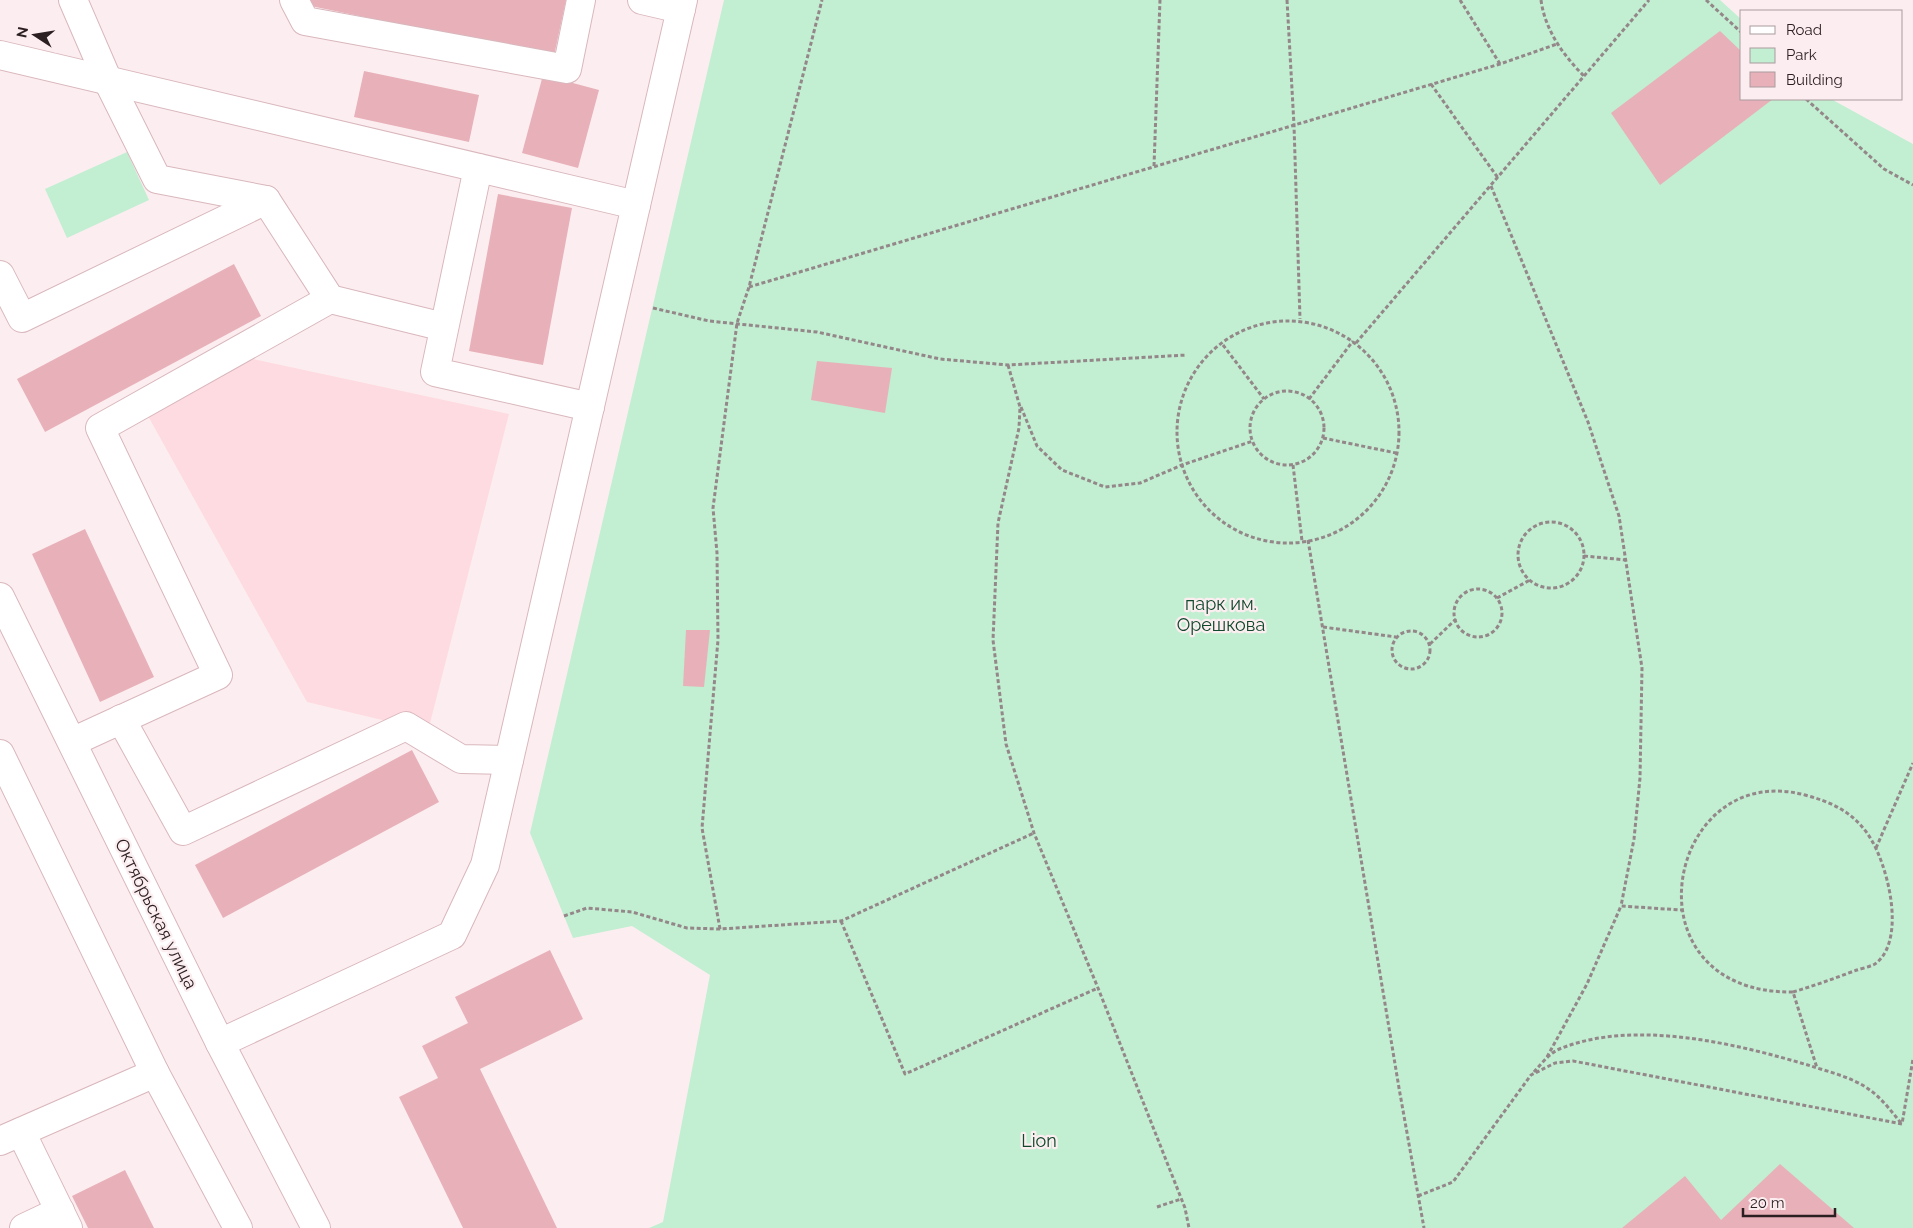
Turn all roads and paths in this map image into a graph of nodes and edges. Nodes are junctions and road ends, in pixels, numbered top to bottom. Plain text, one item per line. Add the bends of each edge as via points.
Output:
1 (73, 0) edge
2 (294, 0) edge
3 (581, 0) edge
4 (642, 0) edge
5 (822, 0) edge
6 (1160, 0) edge
7 (1288, 0) edge
8 (1460, 0) edge
9 (1541, 0) edge
10 (1649, 0) edge
11 (1706, 0) edge
12 (682, 5) edge
13 (1740, 31) edge
14 (1557, 44) junction
15 (0, 55) edge
16 (1500, 64) junction
17 (1584, 76) junction
18 (108, 81) junction
19 (1432, 84) junction
20 (1807, 100) edge
21 (1294, 125) junction
22 (1154, 166) junction
23 (478, 168) junction
24 (1498, 178) junction
25 (1913, 185) edge
26 (1491, 186) junction
27 (266, 200) junction
28 (636, 205) junction
29 (0, 275) edge
30 (749, 287) junction
31 (330, 299) junction
32 (653, 308) dead end
33 (1300, 319) junction
34 (737, 324) junction
35 (444, 327) junction
36 (1354, 342) junction
37 (1223, 345) junction
38 (1187, 355) dead end
39 (1008, 365) junction
40 (1264, 399) junction
41 (1309, 399) junction
42 (1020, 406) junction
43 (590, 407) junction
44 (1323, 438) junction
45 (1253, 441) junction
46 (1396, 453) junction
47 (1182, 465) junction
48 (1293, 465) junction
49 (1308, 540) junction
50 (1302, 541) junction
51 (1584, 556) junction
52 (1626, 560) junction
53 (1530, 580) junction
54 (0, 597) edge
55 (1497, 598) junction
56 (1456, 619) junction
57 (1322, 627) junction
58 (1397, 637) junction
59 (1430, 644) junction
60 (121, 719) junction
61 (72, 742) junction
62 (0, 754) edge
63 (509, 760) junction
64 (1913, 763) edge
65 (8, 789) edge
66 (1034, 833) junction
67 (1876, 848) junction
68 (1621, 906) junction
69 (1681, 910) junction
70 (564, 916) dead end
71 (841, 921) junction
72 (720, 929) junction
73 (1098, 988) junction
74 (1792, 992) junction
75 (220, 1044) junction
76 (1546, 1058) junction
77 (1913, 1059) edge
78 (1817, 1068) junction
79 (155, 1074) junction
80 (1531, 1075) junction
81 (1902, 1124) junction
82 (10, 1136) edge
83 (1418, 1196) junction
84 (1181, 1199) junction
85 (1157, 1207) dead end
86 (64, 1220) edge
87 (24, 1228) edge
88 (238, 1228) edge
89 (316, 1228) edge
90 (1189, 1228) edge
91 (1424, 1228) edge

1 - 18 street
2 - 3 street via 304,21 567,69
4 - 12 street
5 - 30 path
6 - 22 path
7 - 21 path
8 - 16 path
9 - 14 path
10 - 17 path
11 - 13 path
12 - 28 street
14 - 16 path
14 - 17 path
15 - 18 street
16 - 19 path
17 - 24 path
18 - 23 street
18 - 27 street via 157,180
19 - 21 path
19 - 24 path
20 - 25 path via 1884,169
21 - 22 path
21 - 33 path
22 - 30 path
23 - 28 street
23 - 35 street
24 - 26 path
26 - 36 path
26 - 52 path via 1588,422 1619,516
27 - 29 street via 22,318
27 - 31 street
28 - 43 street
30 - 34 path
31 - 35 street
31 - 60 street via 100,428 218,675
32 - 34 path
33 - 36 path via 1345,334
33 - 37 path via 1252,324
34 - 39 path via 817,332 940,359
34 - 72 path via 714,508 718,640 702,828
35 - 43 street via 435,372
36 - 41 path
36 - 46 path via 1376,361 1395,398 1400,439
37 - 40 path
37 - 47 path via 1198,363 1175,426
38 - 39 path
39 - 42 path
40 - 41 path via 1281,391 1301,393
40 - 45 path via 1252,415 1250,434
41 - 44 path via 1316,404 1324,422
42 - 47 path via 1038,446 1062,470 1105,487 1140,483
42 - 66 path via 1019,428 998,523 993,640 1006,744
43 - 63 street
44 - 46 path
44 - 48 path via 1311,458
45 - 47 path
45 - 48 path via 1258,452 1274,463
46 - 49 path via 1389,479 1365,513 1330,536
47 - 50 path via 1185,478 1208,512 1242,535 1286,544
48 - 50 path
49 - 50 path
49 - 57 path
51 - 52 path
51 - 53 path via 1581,572 1560,587 1547,588
51 - 53 path via 1584,546 1578,534 1556,521 1543,522 1522,538 1518,550 1519,563
52 - 68 path via 1642,668 1640,778 1634,839
53 - 55 path
54 - 61 street, Октябрьская улица
55 - 56 path via 1482,590 1466,592 1457,601
55 - 56 path via 1502,608 1502,620 1486,636 1474,637 1463,632
56 - 59 path
57 - 58 path
57 - 83 path
58 - 59 path via 1402,632 1413,630 1423,634
58 - 59 path via 1391,650 1395,661 1403,668 1414,669 1424,664 1430,655
60 - 61 street
60 - 63 street via 183,831 406,726 461,759
61 - 75 street, Октябрьская улица
62 - 65 street
63 - 75 street via 485,865 452,935
64 - 67 path
65 - 79 street
66 - 71 path
66 - 73 path
67 - 69 path via 1861,825 1841,807 1818,798 1792,792 1763,793 1740,800 1719,812 1702,828 1688,851 1680,882
67 - 74 path via 1885,872 1892,909 1893,932 1886,950 1875,964
68 - 69 path
68 - 76 path via 1587,984
69 - 74 path via 1699,951 1730,980 1769,992
70 - 72 path via 587,908 632,912 688,928
71 - 72 path
71 - 73 path via 905,1074
73 - 84 path
74 - 78 path
75 - 89 street, Октябрьская улица
76 - 78 path via 1561,1048 1601,1038 1649,1035 1718,1043
76 - 80 path
77 - 81 path
78 - 81 path via 1867,1088
79 - 82 street
79 - 88 street
80 - 81 path via 1555,1063 1573,1061
80 - 83 path via 1453,1182
82 - 86 street
83 - 91 path
84 - 85 path
84 - 90 path
86 - 87 street

